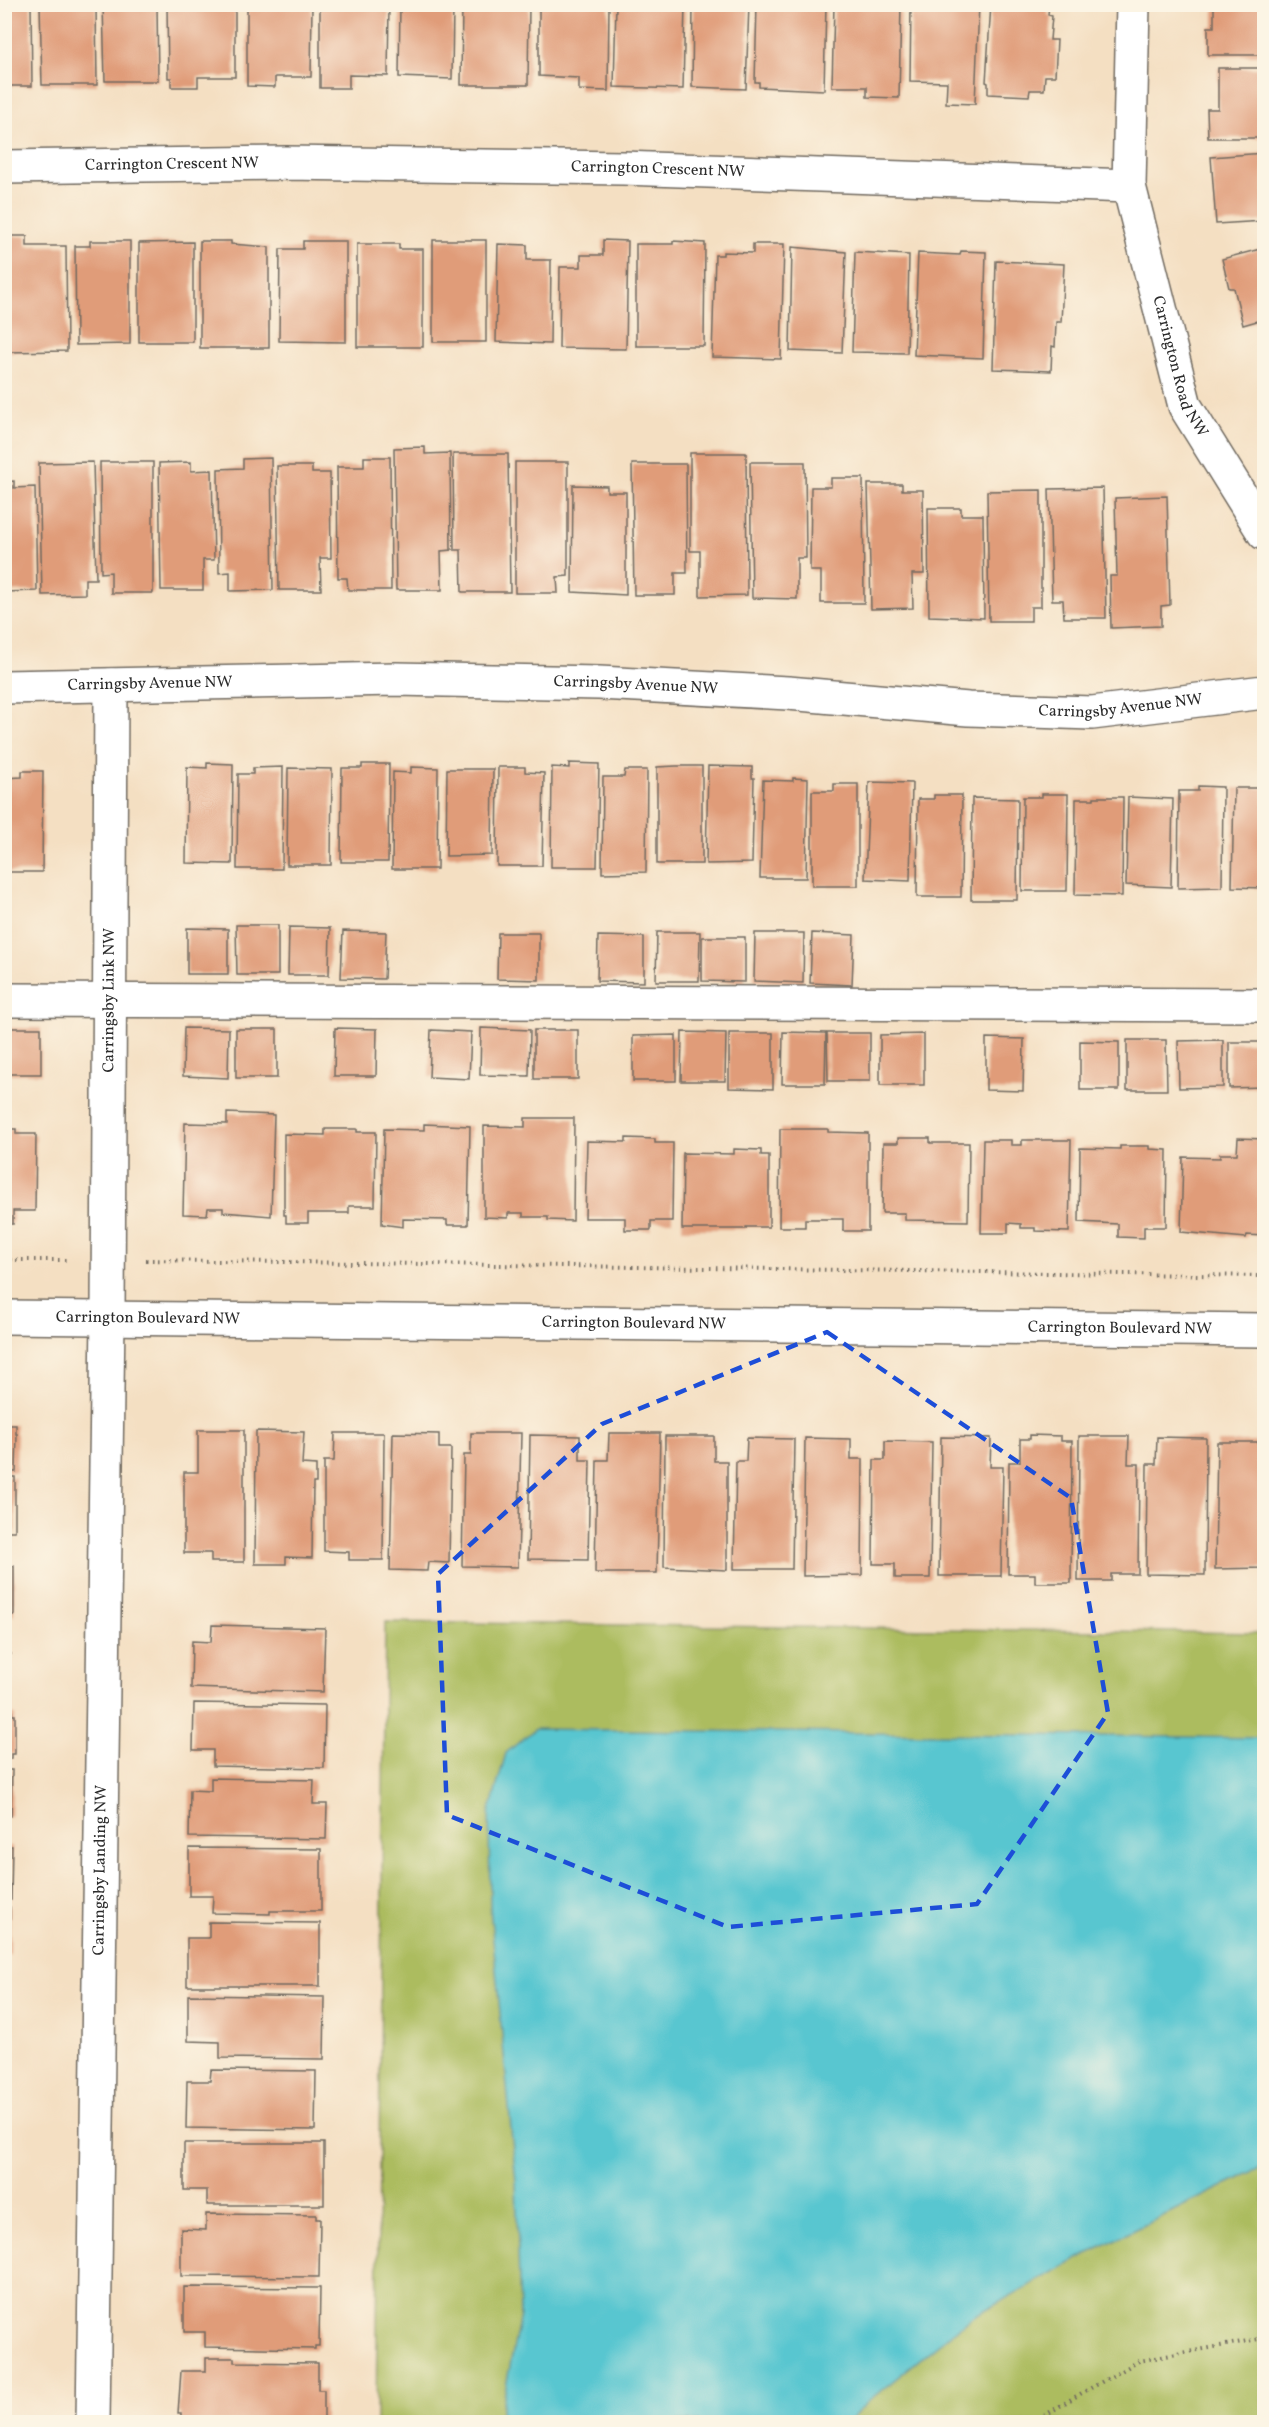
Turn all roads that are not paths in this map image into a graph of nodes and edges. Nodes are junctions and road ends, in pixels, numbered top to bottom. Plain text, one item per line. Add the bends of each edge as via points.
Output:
1 (1133, 4) edge
2 (4, 166) edge
3 (1129, 186) junction
4 (1264, 532) edge
5 (111, 685) junction
6 (4, 687) edge
7 (1264, 692) edge
8 (4, 1000) edge
9 (110, 1000) junction
10 (1264, 1005) edge
11 (4, 1317) edge
12 (108, 1317) junction
13 (1264, 1330) edge
14 (93, 2422) edge

1 - 3 street
2 - 3 street, Carrington Crescent NW via 286,163 623,168
3 - 4 street, Carrington Road NW via 1185,406
5 - 6 street, Carringsby Avenue NW
5 - 7 street, Carringsby Avenue NW via 396,680 599,683 788,693 968,709 1092,713
5 - 9 street, Carringsby Link NW
8 - 9 street
9 - 10 street
9 - 12 street, Carringsby Link NW
11 - 12 street, Carrington Boulevard NW
12 - 13 street, Carrington Boulevard NW
12 - 14 street, Carringsby Landing NW

